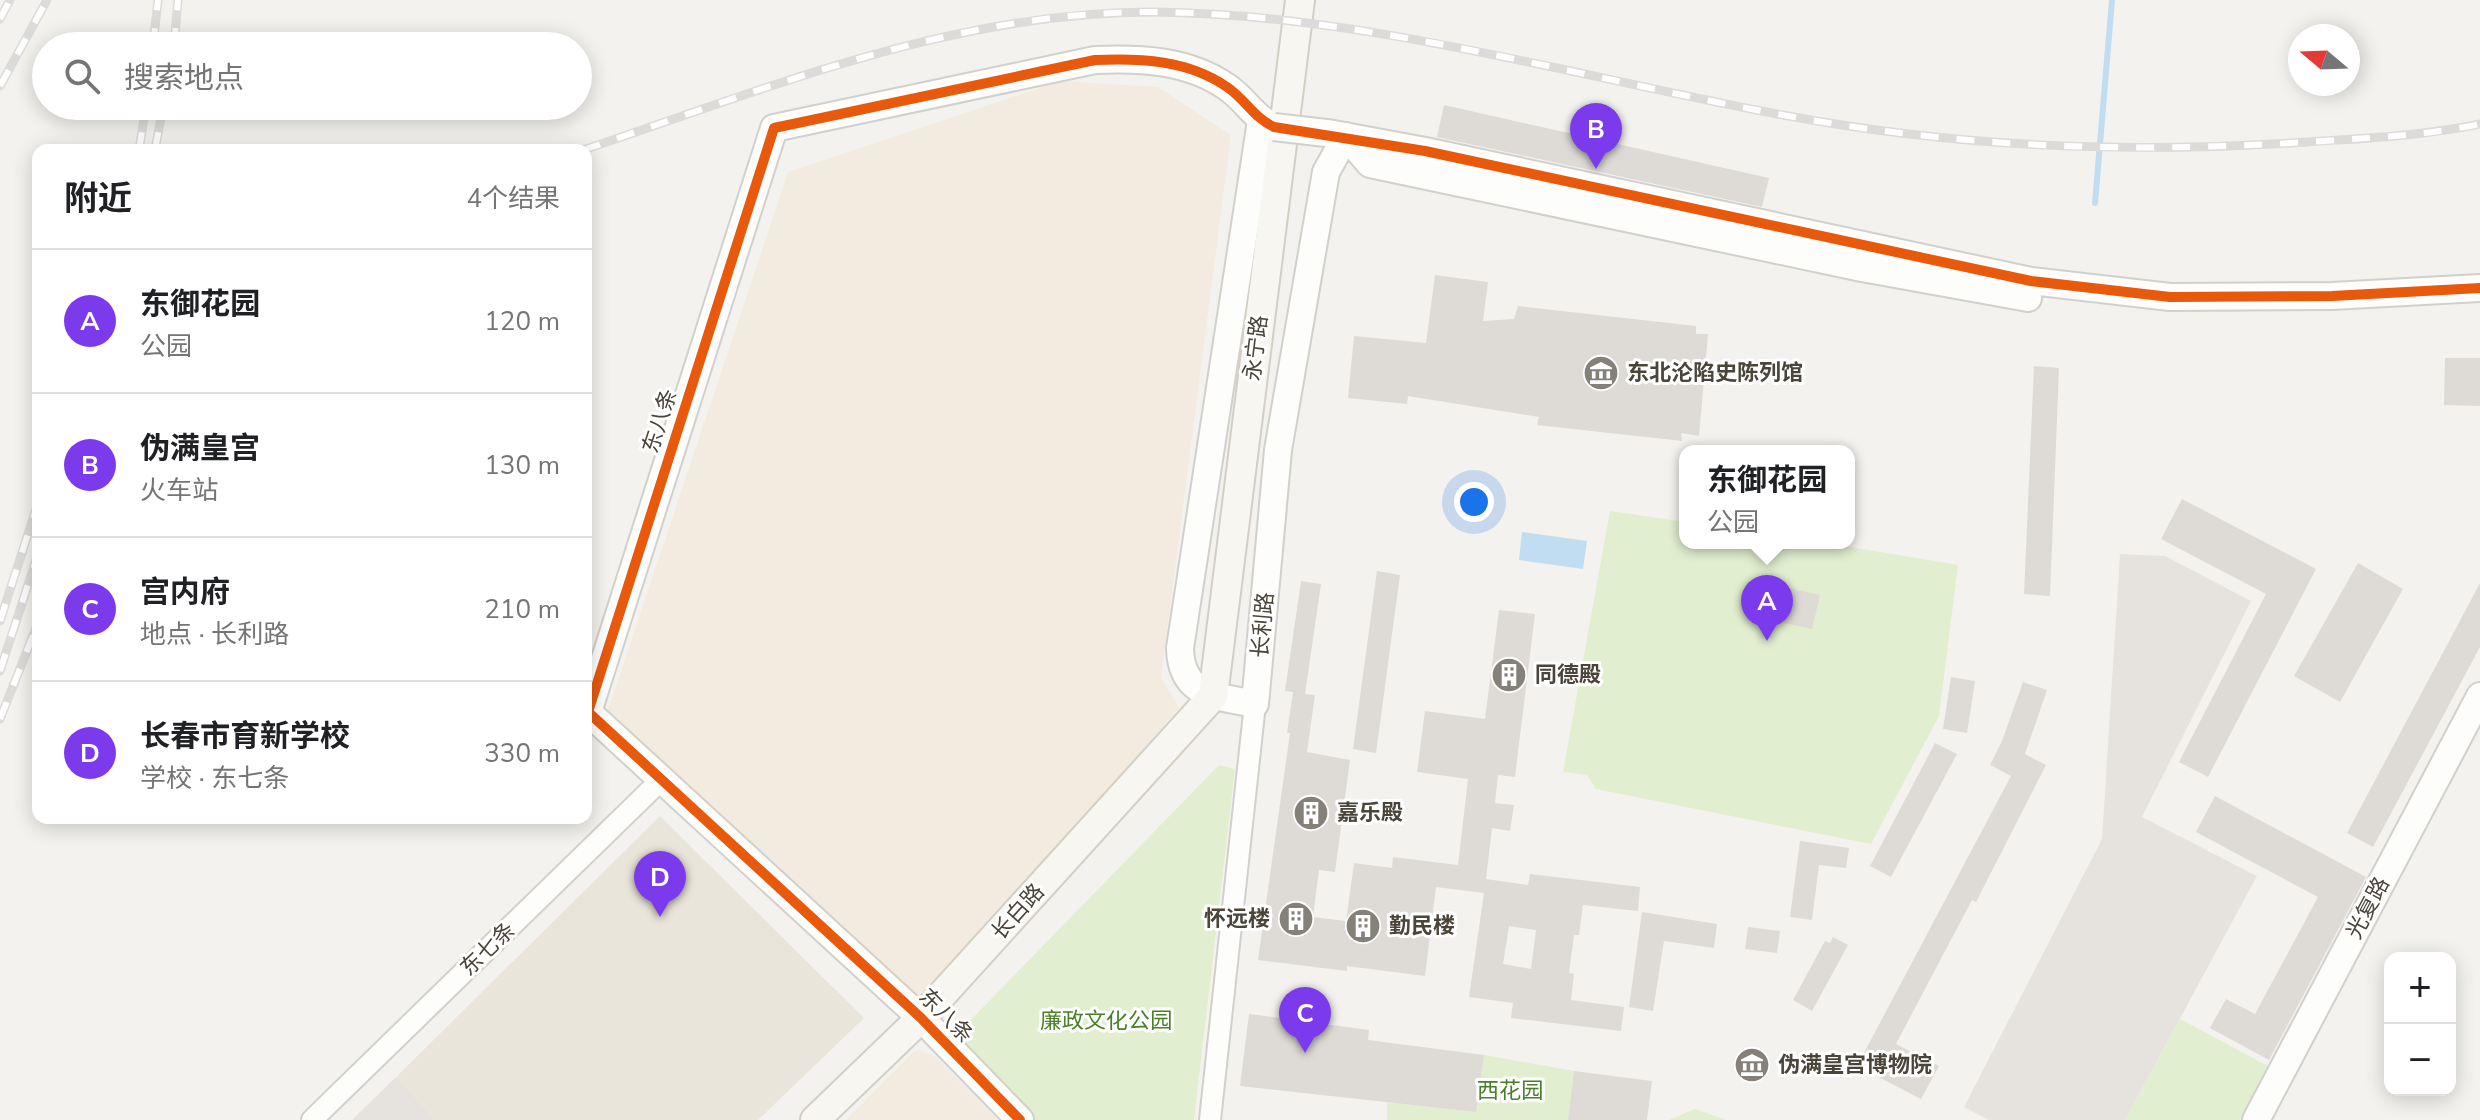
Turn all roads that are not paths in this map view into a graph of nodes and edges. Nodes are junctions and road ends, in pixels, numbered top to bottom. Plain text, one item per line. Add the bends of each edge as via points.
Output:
1 (1300, 0) edge
2 (1268, 124) junction
3 (1336, 135) junction
4 (2480, 288) edge
5 (2480, 301) edge
6 (1213, 696) junction
7 (2480, 696) edge
8 (592, 699) edge
9 (1255, 704) junction
10 (592, 716) edge
11 (663, 778) junction
12 (921, 1018) junction
13 (312, 1120) edge
14 (815, 1120) edge
15 (1020, 1120) edge
16 (1210, 1120) edge
17 (2256, 1120) edge

1 - 6 main road, 永宁路
2 - 3 street, bridge
2 - 6 street via 1180,648 1188,682
2 - 8 street, 东八条 via 1205,74 1134,58 1095,60 774,128
3 - 4 street via 2031,281 2170,297
3 - 5 street via 1370,164 1862,268 2035,299 2140,307
3 - 9 street, 长利路 via 1278,450
6 - 9 street
6 - 12 main road, 长白路
7 - 17 street, 光复路
9 - 16 street, 长利路
10 - 11 street, 东八条
11 - 12 street, 东八条
11 - 13 street, 东七条
12 - 14 main road, 长白路
12 - 15 street, 东八条

